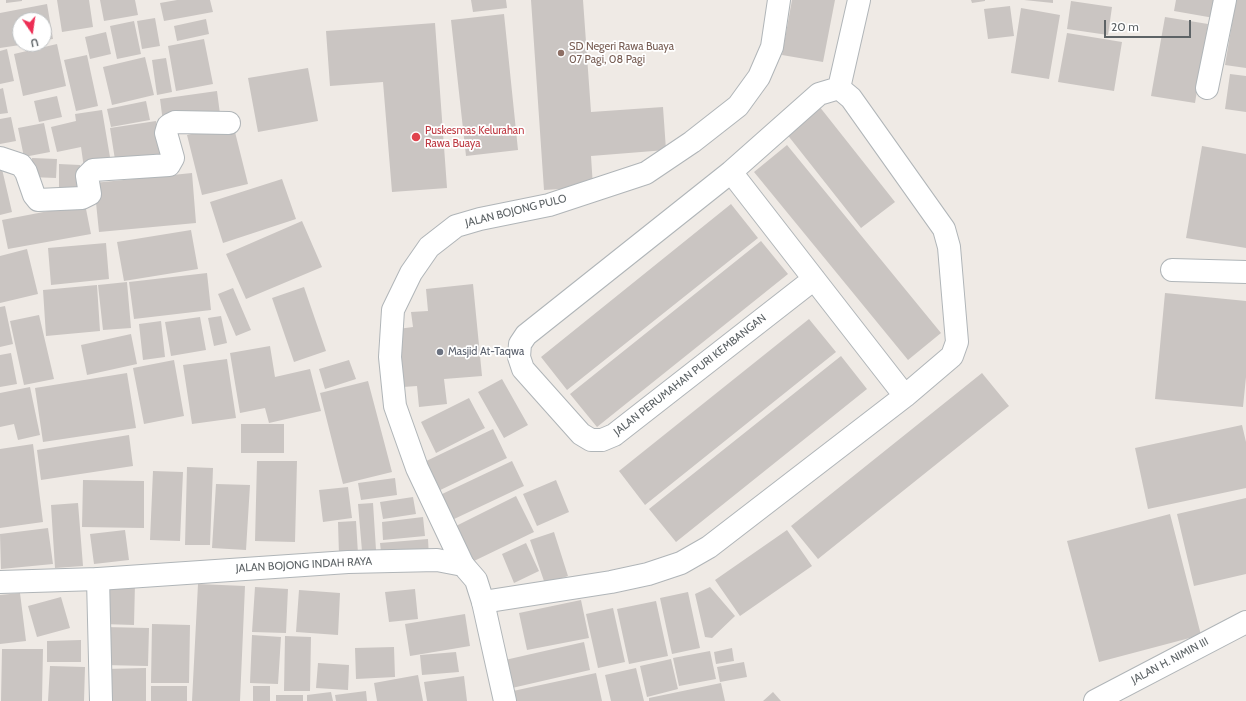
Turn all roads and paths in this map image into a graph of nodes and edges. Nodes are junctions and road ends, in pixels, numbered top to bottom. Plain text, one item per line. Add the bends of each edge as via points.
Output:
1 (779, 0) edge
2 (859, 0) edge
3 (1225, 0) edge
4 (839, 88) junction
5 (1206, 88) dead end
6 (229, 123) dead end
7 (0, 158) edge
8 (731, 172) junction
9 (1172, 270) dead end
10 (1246, 272) edge
11 (814, 279) junction
12 (905, 396) junction
13 (463, 565) junction
14 (98, 579) junction
15 (0, 582) edge
16 (483, 602) junction
17 (1246, 622) edge
18 (101, 701) edge
19 (505, 701) edge
20 (1095, 701) edge

1 - 13 street, JALAN BOJONG PULO via 772,47 760,77 738,106 692,142 646,173 549,205 456,226 429,247 411,273 393,310 390,357 395,406 417,468
2 - 4 street
3 - 5 street
4 - 8 street, JALAN PERUMAHAN PURI KEMBANGAN via 819,94
4 - 12 street via 851,98 944,229 949,247 957,342 952,356
6 - 7 street via 175,122 168,126 166,133 173,158 169,165 93,170 87,176 90,194 82,198 38,200 21,165
8 - 11 street
8 - 11 street, JALAN PERUMAHAN PURI KEMBANGAN via 526,335 520,344 519,357 523,370 581,434 591,440 602,440 614,435
9 - 10 street
11 - 12 street
12 - 16 street via 710,547 681,563 611,582
13 - 14 street, JALAN BOJONG INDAH RAYA via 437,560 348,562
13 - 16 street via 476,580
14 - 15 street, JALAN BOJONG INDAH RAYA
14 - 18 street
16 - 19 street
17 - 20 street, JALAN H. NIMIN III

